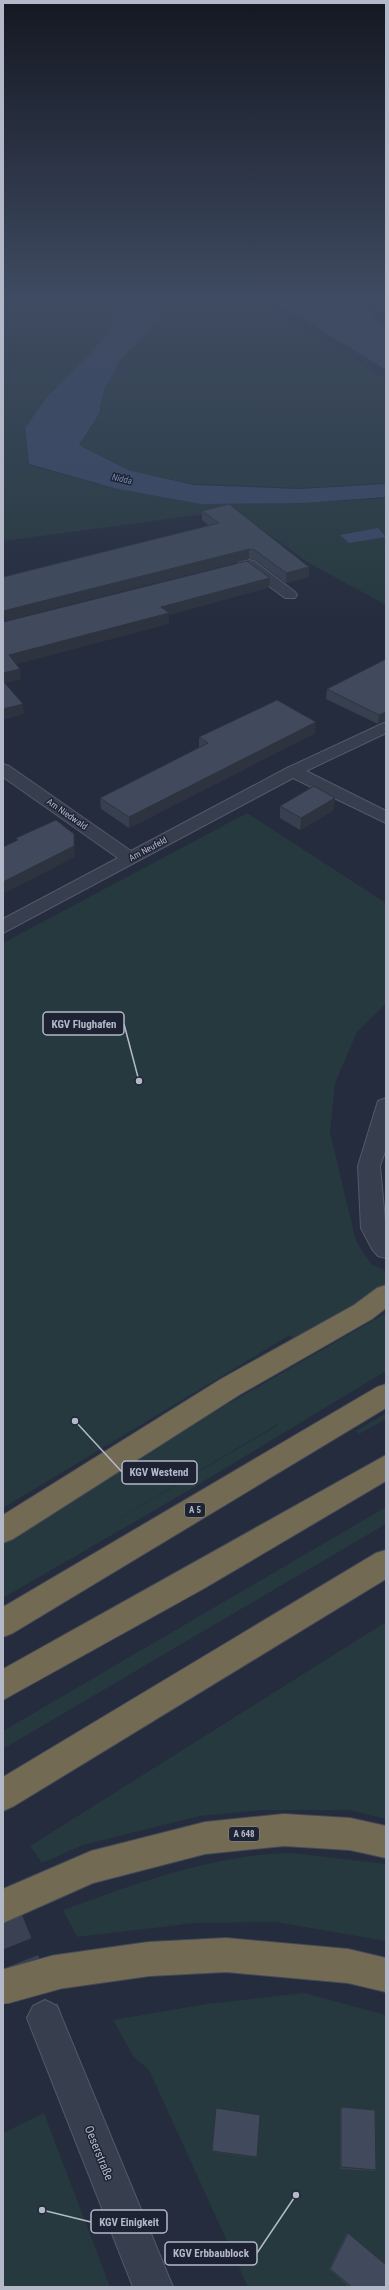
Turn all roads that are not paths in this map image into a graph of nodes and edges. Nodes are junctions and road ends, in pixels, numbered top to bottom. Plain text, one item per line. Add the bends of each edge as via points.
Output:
1 (234, 568) edge
2 (290, 595) dead end
3 (386, 727) edge
4 (3, 769) edge
5 (294, 771) junction
6 (386, 818) edge
7 (131, 859) junction
8 (3, 927) edge
9 (386, 1106) edge
10 (384, 1136) edge
11 (386, 1249) edge
12 (386, 1295) edge
13 (386, 1395) edge
14 (386, 1466) edge
15 (3, 1530) edge
16 (386, 1563) edge
17 (3, 1623) edge
18 (12, 1680) edge
19 (3, 1795) edge
20 (386, 1842) edge
21 (3, 1906) edge
22 (386, 1975) edge
23 (3, 1987) edge
24 (45, 2018) tunnel mouth
25 (153, 2287) edge

1 - 2 street via 249,564
3 - 5 street, Am Neufeld
4 - 7 street, Am Niedwald
5 - 6 street
5 - 7 street, Am Neufeld
7 - 8 street, Am Neufeld
9 - 10 street
10 - 11 street via 369,1166 373,1228
12 - 15 highway via 363,1312 230,1387
13 - 17 highway, A 5
14 - 18 highway via 193,1579
16 - 19 highway
20 - 21 highway, A 648 via 350,1834 284,1830 205,1838 91,1867
22 - 23 highway, bridge via 348,1966 226,1955 149,1959 57,1972
24 - 25 street, Oeserstraße

